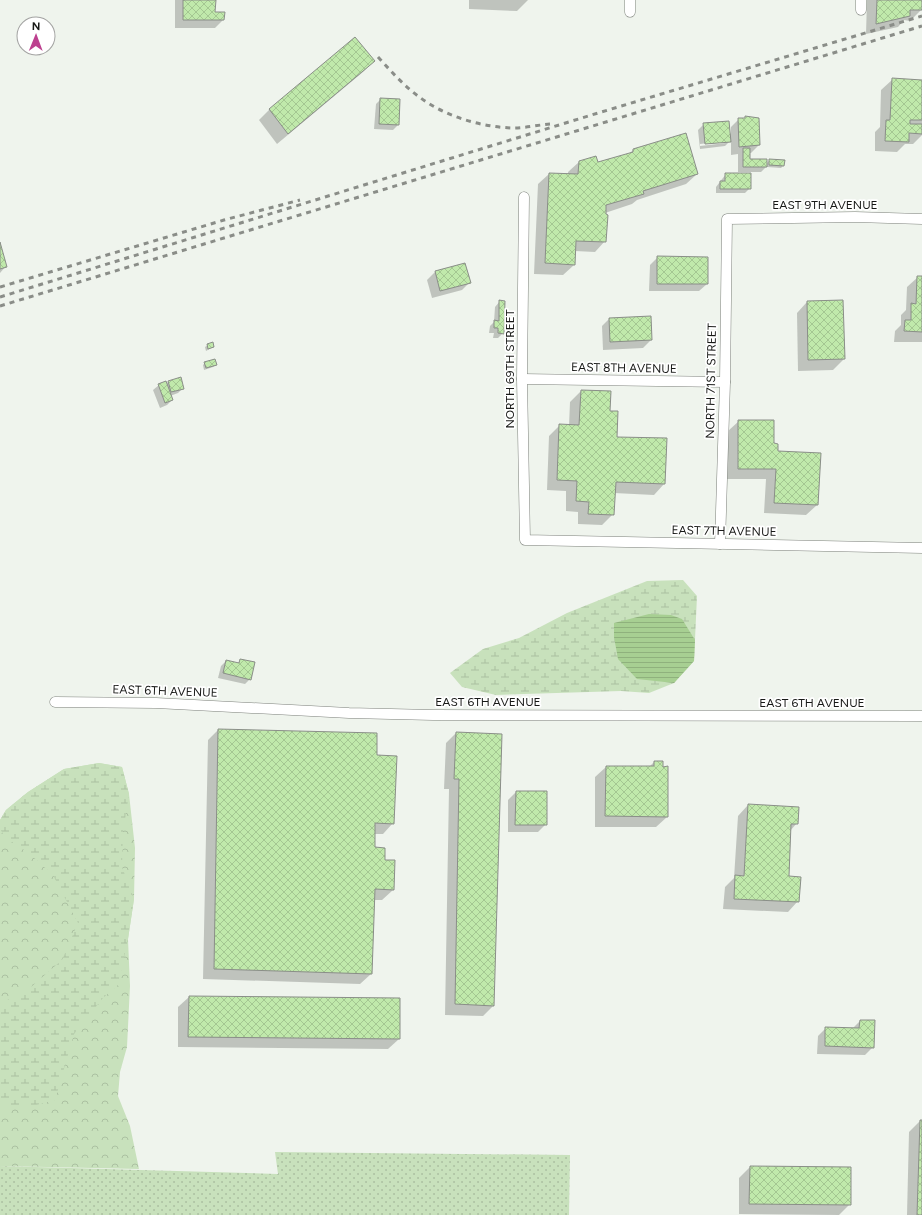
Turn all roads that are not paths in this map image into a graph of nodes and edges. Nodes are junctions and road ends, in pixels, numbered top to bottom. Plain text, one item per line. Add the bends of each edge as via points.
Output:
1 (630, 0) edge
2 (630, 12) dead end
3 (524, 197) dead end
4 (727, 219) joint
5 (922, 219) edge
6 (522, 379) junction
7 (725, 382) junction
8 (526, 540) joint
9 (720, 544) junction
10 (922, 548) edge
11 (55, 702) dead end
12 (922, 716) edge

1 - 2 street
3 - 6 street, NORTH 69TH STREET
4 - 5 street, EAST 9TH AVENUE
4 - 7 street, NORTH 71ST STREET
6 - 7 street, EAST 8TH AVENUE
6 - 8 street, NORTH 69TH STREET
7 - 9 street, NORTH 71ST STREET
8 - 9 street, EAST 7TH AVENUE
9 - 10 street, EAST 7TH AVENUE
11 - 12 street, EAST 6TH AVENUE via 156,703 425,715

